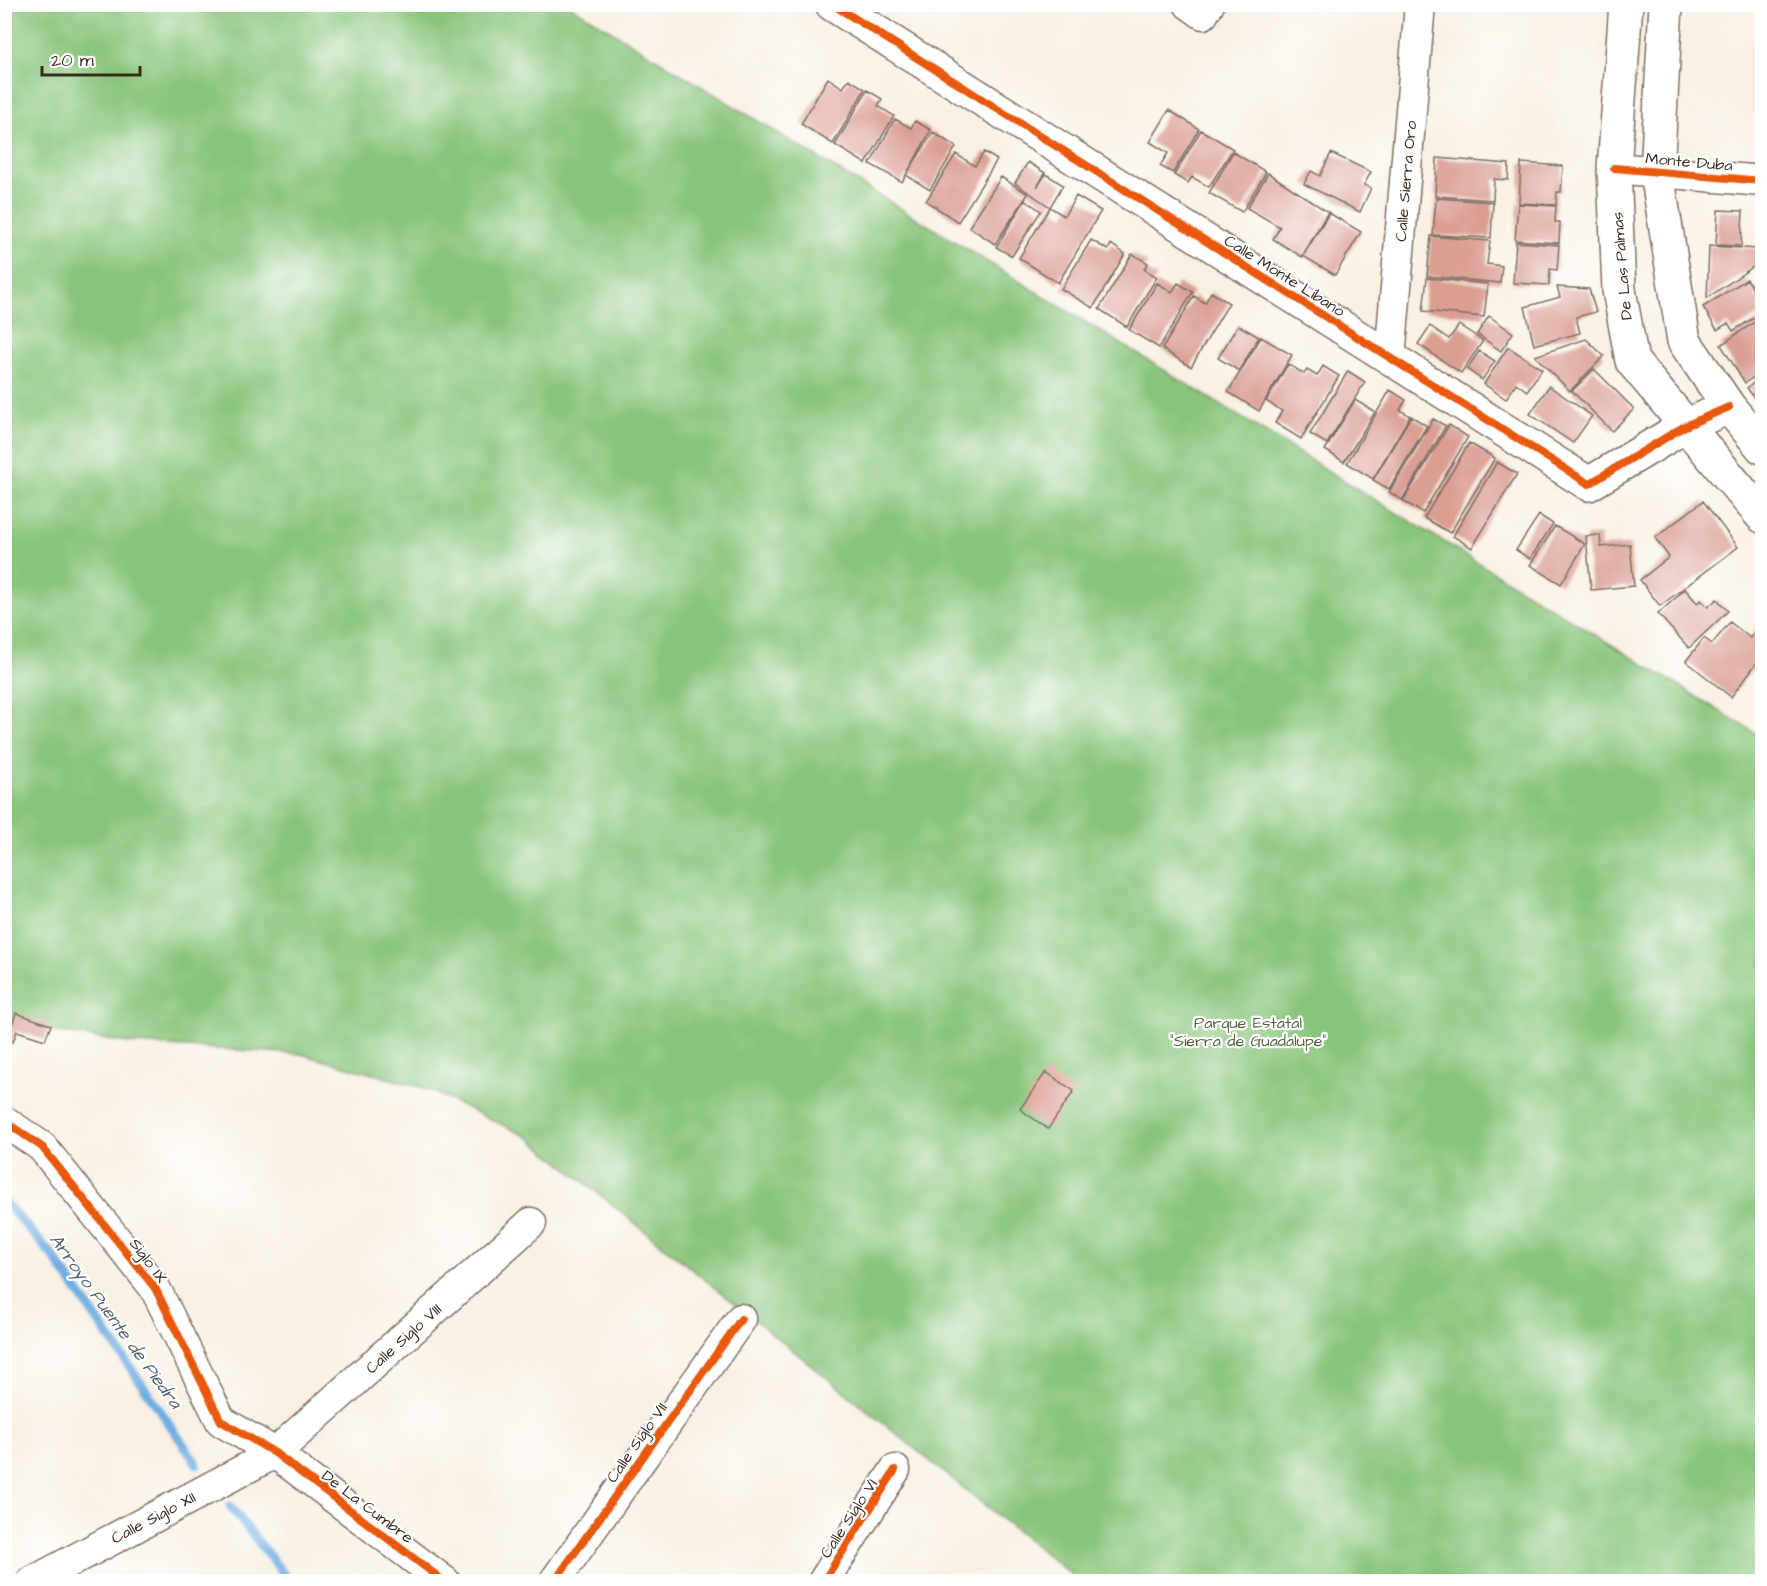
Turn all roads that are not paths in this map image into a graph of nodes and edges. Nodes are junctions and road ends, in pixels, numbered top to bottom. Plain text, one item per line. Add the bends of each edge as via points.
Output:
1 (832, 4) edge
2 (1189, 4) edge
3 (1209, 4) edge
4 (1420, 4) edge
5 (1626, 4) edge
6 (1666, 4) edge
7 (1614, 168) junction
8 (1657, 173) junction
9 (1762, 181) edge
10 (1390, 358) junction
11 (1728, 407) junction
12 (1685, 426) junction
13 (1762, 447) edge
14 (1762, 516) edge
15 (4, 1121) edge
16 (531, 1223) dead end
17 (741, 1319) dead end
18 (274, 1453) junction
19 (896, 1470) dead end
20 (32, 1581) edge
21 (445, 1581) edge
22 (554, 1581) edge
23 (823, 1581) edge

1 - 10 street, Calle Monte Líbano
2 - 3 street via 1203,14
4 - 10 street, Calle Sierra Oro
5 - 7 street, De Las Palmas
6 - 8 street
7 - 8 street, Monte Duba
7 - 12 street, De Las Palmas via 1619,290 1632,362
8 - 9 street, Monte Duba
8 - 11 street via 1684,341
10 - 12 street, Calle Monte Líbano via 1589,484
11 - 12 street, Calle Monte Líbano
11 - 13 street
12 - 14 street, De Las Palmas
15 - 18 street, Siglo IX via 42,1147 155,1288 221,1421
16 - 18 street, Calle Siglo VIII
17 - 22 street, Calle Siglo VII
18 - 20 street, Calle Siglo XII
18 - 21 street, De La Cumbre
19 - 23 street, Calle Siglo VI

